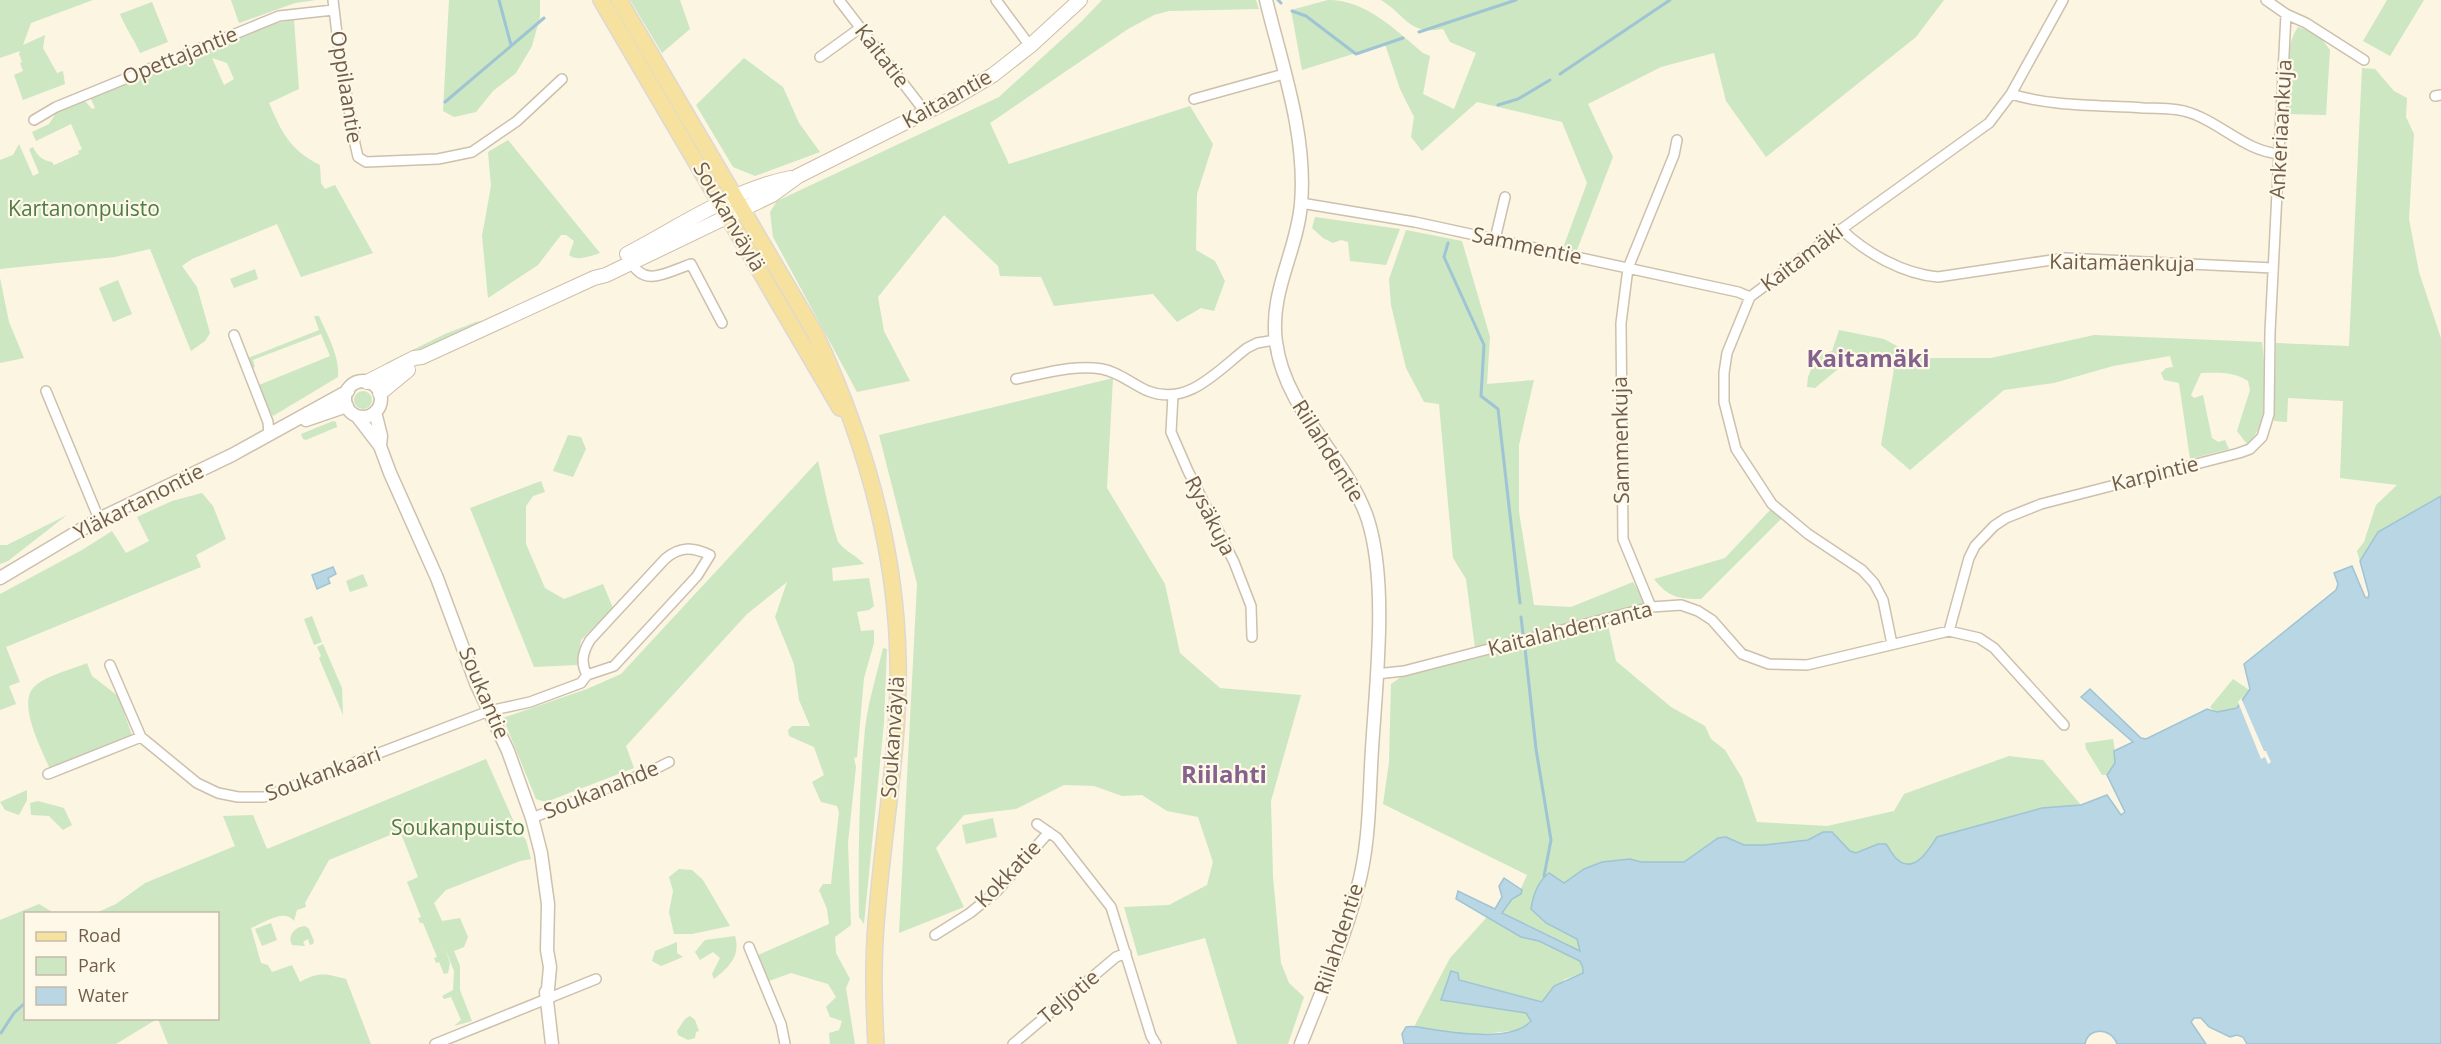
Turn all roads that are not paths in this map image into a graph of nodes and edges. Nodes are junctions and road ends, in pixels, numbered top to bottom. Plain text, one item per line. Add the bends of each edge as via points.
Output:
1 (333, 0) edge
2 (601, 0) edge
3 (619, 0) edge
4 (838, 0) edge
5 (996, 0) edge
6 (1080, 0) edge
7 (1266, 0) edge
8 (2063, 0) edge
9 (2266, 0) edge
10 (333, 10) junction
11 (2286, 14) junction
12 (860, 28) junction
13 (1030, 46) junction
14 (820, 57) dead end
15 (2364, 60) dead end
16 (1284, 74) junction
17 (562, 79) dead end
18 (2011, 94) junction
19 (1194, 99) dead end
20 (926, 113) junction
21 (34, 120) dead end
22 (1677, 140) dead end
23 (2280, 154) junction
24 (1505, 197) dead end
25 (1301, 203) junction
26 (732, 207) junction
27 (1841, 229) junction
28 (1495, 239) junction
29 (630, 258) junction
30 (1628, 268) junction
31 (2273, 268) junction
32 (1750, 297) junction
33 (722, 323) dead end
34 (234, 335) dead end
35 (1275, 340) junction
36 (422, 357) junction
37 (1016, 380) dead end
38 (368, 382) junction
39 (46, 391) dead end
40 (348, 391) junction
41 (380, 393) junction
42 (1173, 395) junction
43 (346, 406) junction
44 (375, 412) junction
45 (357, 416) junction
46 (274, 431) junction
47 (380, 446) junction
48 (99, 519) junction
49 (0, 578) edge
50 (1651, 607) junction
51 (1949, 631) junction
52 (1252, 637) dead end
53 (1892, 644) junction
54 (110, 665) dead end
55 (1376, 674) junction
56 (587, 675) junction
57 (489, 711) junction
58 (2064, 725) dead end
59 (141, 737) junction
60 (669, 762) dead end
61 (48, 774) dead end
62 (532, 818) junction
63 (1037, 824) dead end
64 (1049, 832) junction
65 (935, 935) dead end
66 (748, 947) dead end
67 (1126, 953) junction
68 (596, 979) dead end
69 (547, 1000) junction
70 (435, 1044) edge
71 (552, 1044) edge
72 (785, 1044) edge
73 (876, 1044) edge
74 (1013, 1044) edge
75 (1156, 1044) edge
76 (1301, 1044) edge

1 - 10 street, Oppilaantie
2 - 26 main road, Soukanväylä
3 - 26 main road, Soukanväylä
4 - 12 street, Kaitatie
5 - 13 street
6 - 13 main road, Kaitaantie
7 - 16 street, Riilahdentie
8 - 18 street, Kaitamäki
9 - 11 street
10 - 17 street, Oppilaantie via 355,144 358,156 366,162 438,159 472,152 517,121
10 - 21 street, Opettajantie via 279,16 56,107
11 - 15 street
11 - 23 street, Ankeriaankuja
12 - 14 street
12 - 20 street, Kaitatie
13 - 20 main road, Kaitaantie via 993,75
16 - 19 street
16 - 25 street, Riilahdentie via 1298,132
18 - 23 street via 2071,104 2183,111 2254,148
18 - 27 street, Kaitamäki via 1989,123
20 - 26 main road, Kaitaantie via 798,176 772,195
22 - 30 street, Sammenkuja
23 - 31 street, Ankeriaankuja
24 - 28 street
25 - 28 street, Sammentie
25 - 35 street, Riilahdentie via 1276,297
26 - 29 main road
26 - 73 main road, Soukanväylä via 815,333 838,382 884,528 894,587 898,659 892,783 875,940
27 - 31 street, Kaitamäenkuja via 1900,267 1925,276 2065,258
27 - 32 street, Kaitamäki
28 - 30 street, Sammentie
29 - 33 street via 640,274 651,278 690,264
29 - 36 main road
30 - 32 street, Sammentie
30 - 50 street, Sammenkuja via 1620,341 1623,539
31 - 51 street, Karpintie via 2269,414 2266,430 2257,444 2239,453 2041,504 2006,518 1975,546
32 - 53 street, Kaitamäki via 1732,336 1724,373 1726,416 1736,449 1772,504 1874,583
34 - 46 street
35 - 42 street via 1247,348 1192,390
35 - 55 street, Riilahdentie via 1286,384 1361,501 1368,519 1376,554
36 - 38 main road
36 - 41 main road
37 - 42 street via 1061,370 1101,369 1151,392
38 - 40 street via 356,383
38 - 41 street
39 - 48 street
40 - 43 street
40 - 46 street, Yläkartanontie
41 - 44 street
42 - 52 street, Rysäkuja via 1171,432 1234,562 1251,606
43 - 45 street
43 - 46 street, Yläkartanontie
44 - 45 street
44 - 47 street, Soukantie
45 - 47 street, Soukantie
46 - 48 street, Yläkartanontie
47 - 57 street, Soukantie
48 - 49 street, Yläkartanontie
50 - 53 street, Kaitalahdenranta via 1681,606 1698,611 1712,620 1742,654 1769,664 1807,665
50 - 55 street, Kaitalahdenranta via 1404,671
51 - 53 street, Kaitalahdenranta
51 - 58 street, Kaitalahdenranta via 1979,638 1994,648
54 - 59 street, Soukankaari
55 - 76 street, Riilahdentie via 1366,840 1358,887 1341,943
56 - 56 street, Soukankaari via 614,666 697,576 710,555 685,548 665,559 590,640 583,652
56 - 57 street, Soukankaari via 581,683
57 - 59 street, Soukankaari via 264,797 218,793 197,783
57 - 62 street, Soukantie
59 - 61 street
60 - 62 street, Soukanahde
62 - 69 street, Soukantie via 546,882 550,967
63 - 64 street
64 - 65 street, Kokkatie via 997,891
64 - 67 street via 1111,907
66 - 72 street via 781,1024
67 - 74 street, Teljotie via 1116,957
67 - 75 street
68 - 69 street
69 - 70 street
69 - 71 street, Soukantie

